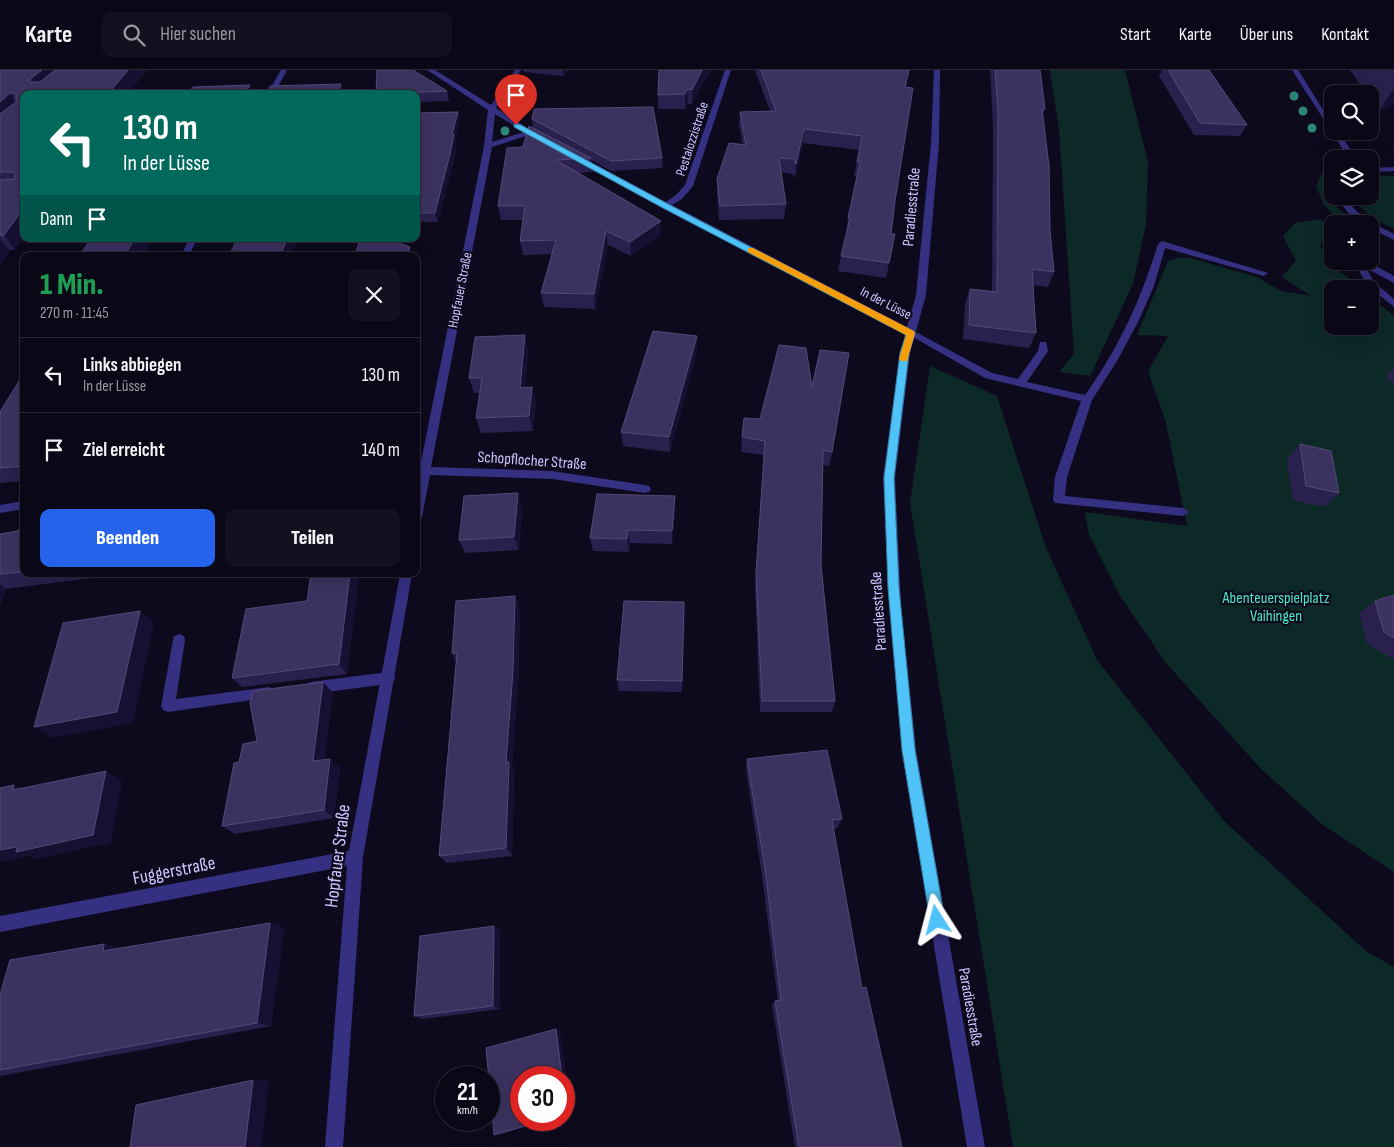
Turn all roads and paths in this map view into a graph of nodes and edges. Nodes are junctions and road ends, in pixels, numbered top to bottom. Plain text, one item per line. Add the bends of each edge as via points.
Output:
1 (284, 70) edge
2 (430, 70) edge
3 (518, 70) edge
4 (728, 70) edge
5 (937, 70) edge
6 (1295, 70) edge
7 (272, 90) edge
8 (492, 109) junction
9 (1324, 116) edge
10 (529, 133) junction
11 (546, 142) edge
12 (488, 146) junction
13 (571, 156) edge
14 (1394, 169) edge
15 (1379, 170) edge
16 (1346, 205) edge
17 (665, 206) junction
18 (1356, 215) edge
19 (1379, 231) edge
20 (1394, 237) edge
21 (1364, 270) edge
22 (1376, 270) edge
23 (1264, 273) dead end
24 (1394, 280) edge
25 (1394, 304) edge
26 (911, 333) junction
27 (1043, 344) dead end
28 (1021, 383) junction
29 (1087, 399) junction
30 (420, 471) edge
31 (645, 489) dead end
32 (20, 506) edge
33 (0, 509) edge
34 (1183, 512) dead end
35 (405, 577) edge
36 (179, 640) dead end
37 (388, 678) junction
38 (302, 689) edge
39 (283, 692) edge
40 (355, 857) junction
41 (0, 924) edge
42 (334, 1147) edge
43 (976, 1147) edge

1 - 7 street
2 - 8 street
3 - 8 street, Hopfauer Straße
4 - 17 street, Pestalozzistraße via 689,186
5 - 26 street, Paradiesstraße via 931,192 921,295
6 - 9 street
8 - 10 street
8 - 12 street, Hopfauer Straße
10 - 11 street
10 - 12 street
12 - 30 street, Hopfauer Straße
13 - 17 street, In der Lüsse
14 - 15 street
16 - 18 street
17 - 26 street, In der Lüsse
19 - 20 street
21 - 25 street via 1371,284
22 - 24 street
23 - 29 street via 1162,244 1148,291
26 - 28 street, In der Lüsse via 989,376
26 - 43 street, Paradiesstraße via 905,353 889,478 895,606 909,750
27 - 28 street via 1043,351
28 - 29 street, In der Lüsse
29 - 34 street via 1061,476 1059,500
30 - 31 street, Schopflocher Straße via 552,475
32 - 33 street
35 - 37 street, Hopfauer Straße
36 - 39 street via 168,706
37 - 38 street
37 - 40 street, Hopfauer Straße
40 - 41 street, Fuggerstraße
40 - 42 street, Hopfauer Straße

